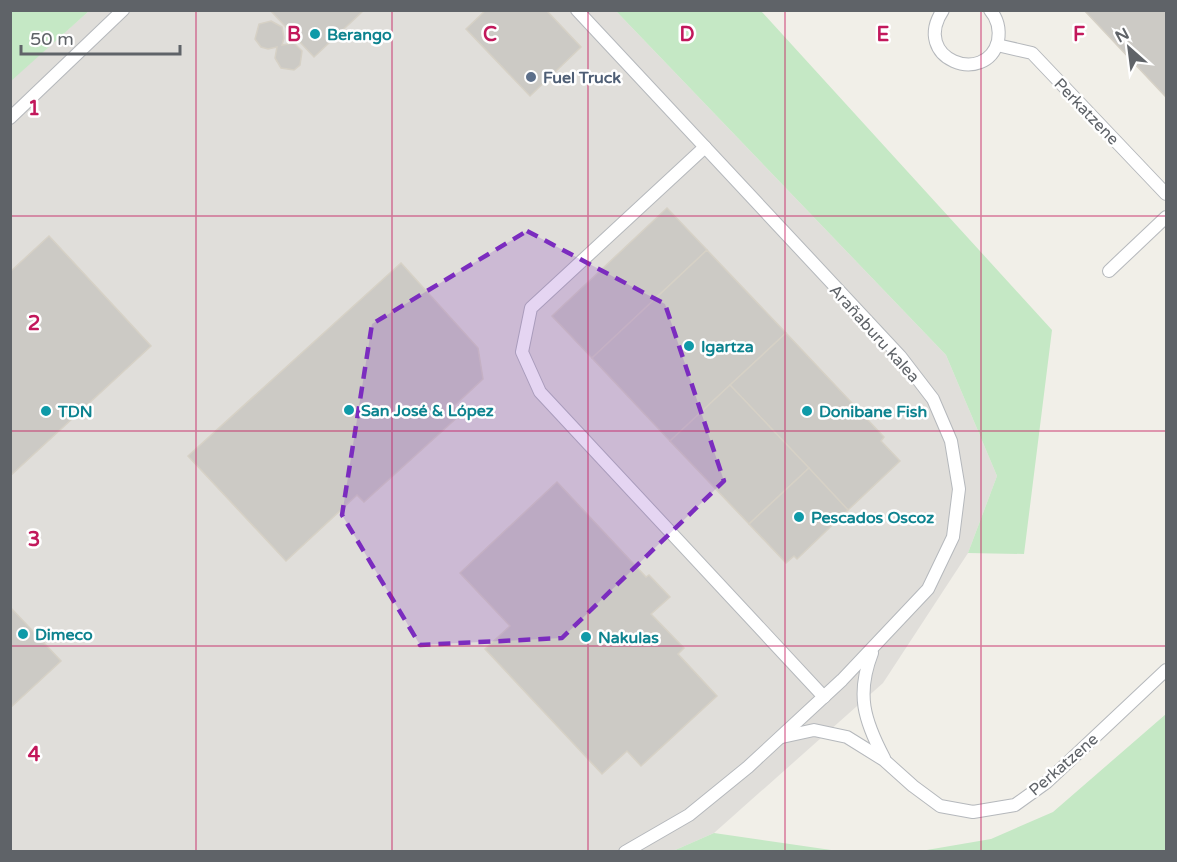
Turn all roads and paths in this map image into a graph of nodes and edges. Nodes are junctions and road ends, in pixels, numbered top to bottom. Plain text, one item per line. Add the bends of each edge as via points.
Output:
1 (123, 10) edge
2 (577, 10) edge
3 (943, 10) edge
4 (990, 10) edge
5 (997, 45) junction
6 (10, 118) edge
7 (705, 147) junction
8 (1167, 194) edge
9 (1167, 217) edge
10 (1109, 271) dead end
11 (875, 645) junction
12 (1167, 670) edge
13 (824, 697) junction
14 (781, 737) junction
15 (884, 760) junction
16 (625, 852) edge

1 - 6 lane
2 - 7 lane, Arañaburu kalea
3 - 5 lane via 934,31 947,58 968,65 979,63
4 - 5 lane via 998,23
5 - 8 lane, Perkatzene via 1032,53
7 - 11 lane, Arañaburu kalea via 900,356 933,399 951,441 959,489 953,537 927,589
7 - 13 lane via 531,308 522,352 540,392
9 - 10 lane
11 - 13 lane, Arañaburu kalea
11 - 15 lane via 864,673 862,704
12 - 15 lane, Perkatzene via 1047,782 1015,805 973,812 940,806
13 - 14 lane, Arañaburu kalea
14 - 15 lane via 814,730 847,737
14 - 16 lane, Arañaburu kalea via 689,815

